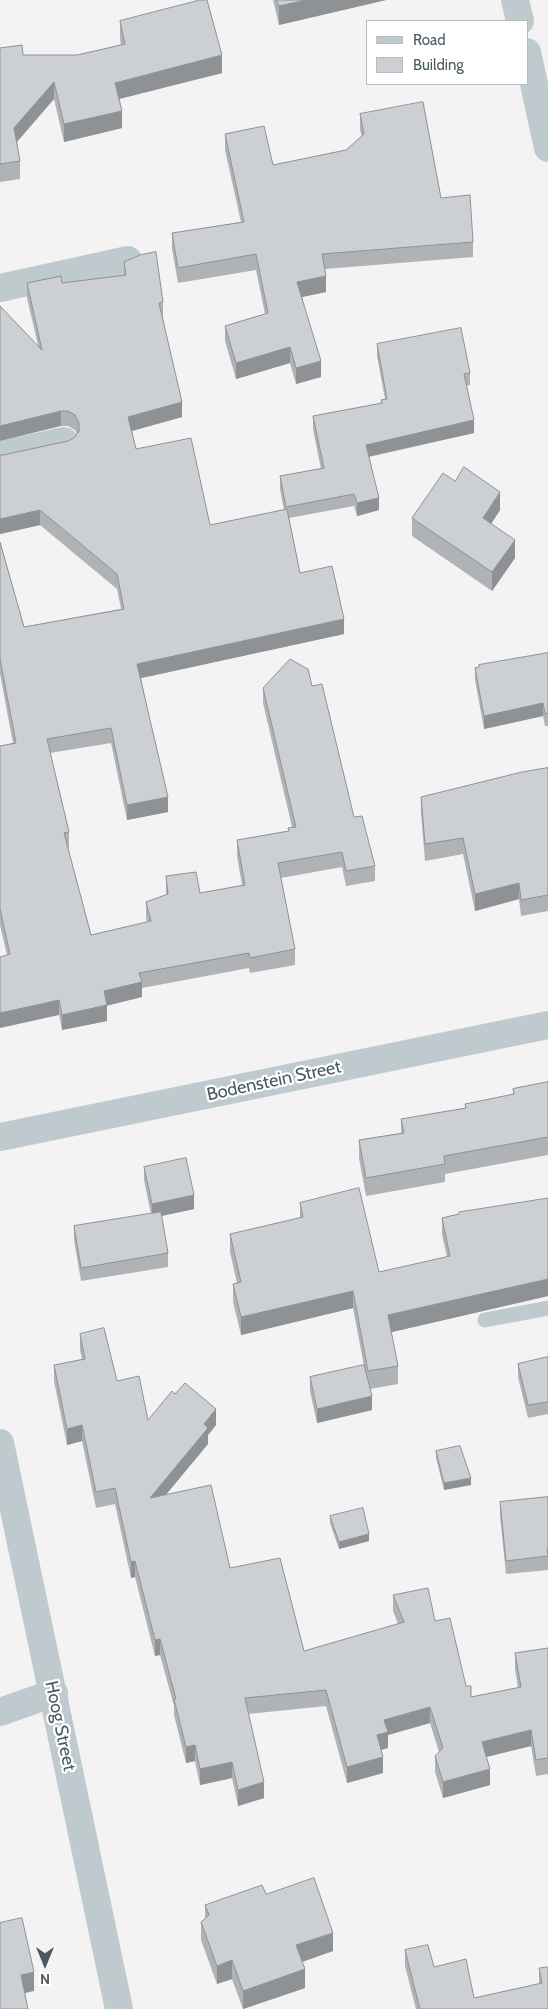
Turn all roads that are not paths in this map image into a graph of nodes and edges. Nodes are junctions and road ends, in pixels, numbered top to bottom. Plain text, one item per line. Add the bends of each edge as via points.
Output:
1 (515, 0) edge
2 (520, 20) edge
3 (528, 57) edge
4 (548, 148) edge
5 (128, 260) edge
6 (0, 288) edge
7 (64, 441) edge
8 (0, 456) edge
9 (548, 1025) edge
10 (0, 1137) edge
11 (548, 1308) edge
12 (485, 1320) dead end
13 (0, 1443) edge
14 (54, 1693) junction
15 (0, 1712) edge
16 (119, 2009) edge

1 - 2 street
3 - 4 street
5 - 6 street
7 - 8 street
9 - 10 street, Bodenstein Street
11 - 12 lane
13 - 14 street, Hoog Street
14 - 15 street
14 - 16 street, Hoog Street

